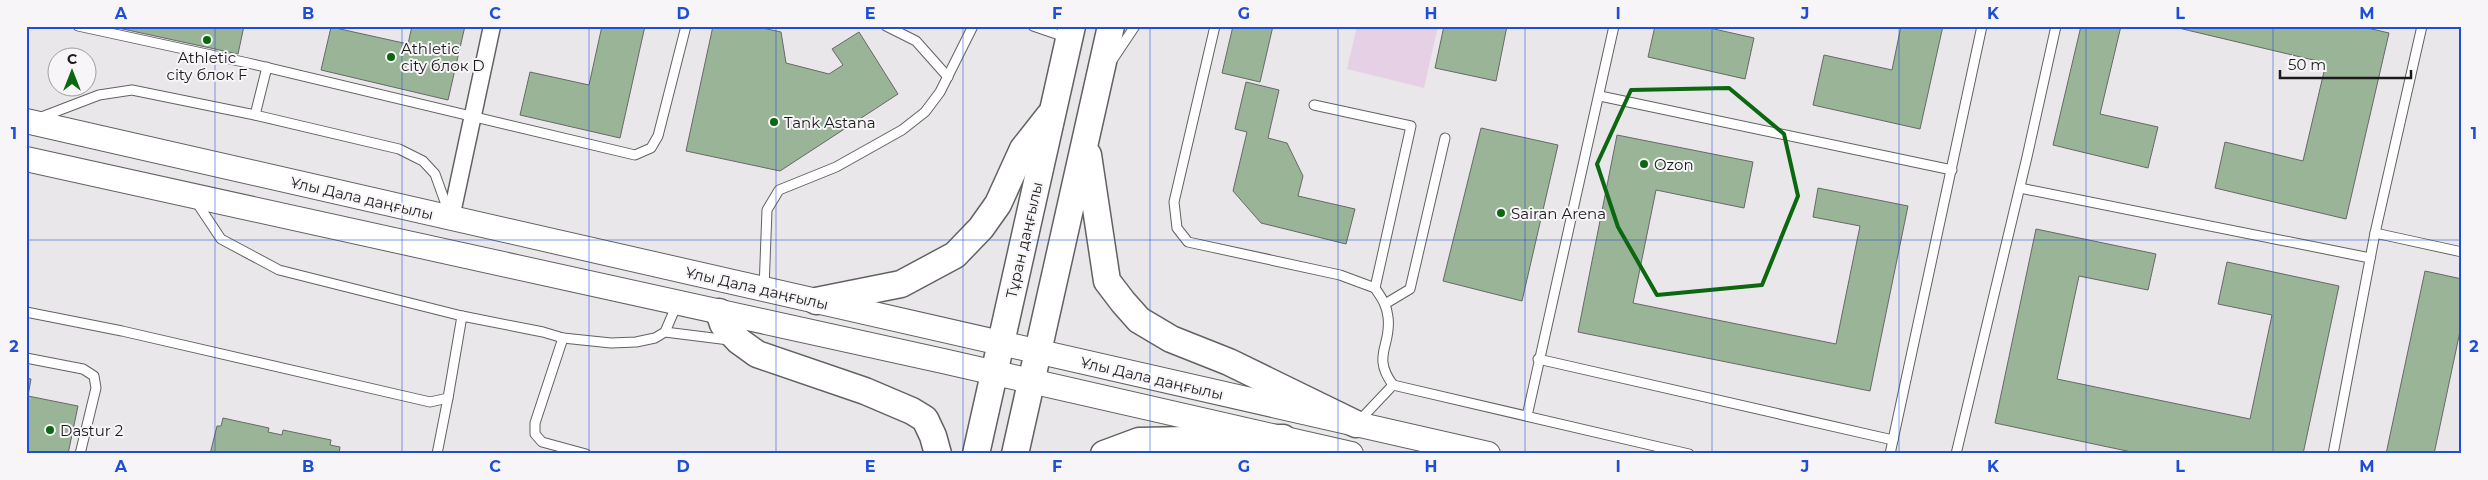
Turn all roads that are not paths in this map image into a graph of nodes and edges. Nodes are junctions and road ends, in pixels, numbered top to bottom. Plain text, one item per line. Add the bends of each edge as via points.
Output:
1 (78, 26) edge
2 (492, 26) edge
3 (686, 26) edge
4 (886, 26) edge
5 (973, 26) edge
6 (1033, 26) edge
7 (1111, 26) edge
8 (1134, 26) edge
9 (1215, 26) edge
10 (1614, 26) edge
11 (1982, 26) edge
12 (2056, 26) edge
13 (2422, 26) edge
14 (1071, 33) edge
15 (266, 67) junction
16 (948, 78) junction
17 (1098, 82) junction
18 (1600, 96) junction
19 (1314, 105) dead end
20 (1053, 112) junction
21 (255, 115) junction
22 (473, 115) junction
23 (28, 121) edge
24 (1085, 138) junction
25 (1445, 138) dead end
26 (26, 159) edge
27 (1952, 170) junction
28 (2020, 188) junction
29 (192, 196) junction
30 (451, 218) junction
31 (2375, 233) junction
32 (2462, 252) edge
33 (2370, 258) junction
34 (1375, 288) junction
35 (764, 289) junction
36 (816, 301) junction
37 (677, 303) junction
38 (1385, 304) junction
39 (26, 312) edge
40 (719, 312) junction
41 (462, 316) junction
42 (665, 332) junction
43 (562, 338) junction
44 (739, 341) junction
45 (1001, 343) junction
46 (1037, 352) junction
47 (26, 358) edge
48 (1538, 359) junction
49 (994, 372) junction
50 (1030, 381) junction
51 (1393, 385) junction
52 (448, 398) junction
53 (1527, 416) junction
54 (1356, 424) junction
55 (1283, 438) junction
56 (1893, 440) junction
57 (1956, 453) edge
58 (80, 454) edge
59 (437, 454) edge
60 (586, 454) edge
61 (938, 454) edge
62 (976, 454) edge
63 (1015, 454) edge
64 (1104, 454) edge
65 (1305, 454) edge
66 (1351, 454) edge
67 (1488, 454) edge
68 (1689, 454) edge
69 (1890, 454) edge
70 (1966, 454) edge
71 (2333, 454) edge

1 - 15 lane
2 - 22 street
3 - 22 lane via 658,136 651,148 635,154
4 - 16 lane via 916,41
5 - 16 lane
6 - 14 lane
7 - 17 main road
8 - 17 lane
9 - 34 lane via 1174,202 1177,228 1188,242 1340,275
10 - 18 lane
11 - 27 lane
12 - 28 lane
13 - 31 lane
14 - 20 main road, Тұран даңғылы
15 - 21 lane
15 - 22 lane
16 - 35 lane via 934,103 902,130 836,167 779,190 767,210
17 - 24 main road
18 - 27 lane
18 - 48 lane
19 - 34 lane via 1411,126
20 - 36 main road via 1024,149 981,228 954,255 901,284
20 - 45 main road, Тұран даңғылы
21 - 23 lane via 132,90 99,95
21 - 30 lane via 399,149 423,161 435,174
22 - 30 street
23 - 30 street, Ұлы Дала даңғылы
24 - 46 main road
24 - 54 main road via 1107,281 1139,320 1171,339 1229,362
25 - 38 lane via 1410,289
26 - 29 street, Ұлы Дала даңғылы
27 - 56 lane
28 - 33 lane
28 - 57 lane
29 - 37 street, Ұлы Дала даңғылы
29 - 41 lane via 221,239 279,270
30 - 35 street, Ұлы Дала даңғылы
31 - 32 lane
31 - 33 lane
33 - 71 lane
34 - 38 lane
35 - 36 street, Ұлы Дала даңғылы
36 - 45 street, Ұлы Дала даңғылы
37 - 40 street, Ұлы Дала даңғылы
37 - 42 lane
38 - 51 lane via 1389,318 1382,357 1383,373
39 - 52 lane via 122,331 418,401
40 - 44 main road via 723,324
40 - 49 street, Ұлы Дала даңғылы
41 - 43 lane
41 - 52 lane
42 - 43 lane via 636,342
42 - 44 lane
43 - 60 lane via 535,423 535,434 542,442
44 - 61 main road via 757,354 865,391 912,411 925,419
45 - 46 street, Ұлы Дала даңғылы
45 - 49 main road, Тұран даңғылы
46 - 50 main road
46 - 54 street, Ұлы Дала даңғылы
47 - 58 lane via 82,370 94,376 96,388
48 - 53 lane
48 - 56 lane
49 - 50 street, Ұлы Дала даңғылы
49 - 62 main road, Тұран даңғылы
50 - 55 street, Ұлы Дала даңғылы
50 - 63 main road
51 - 53 lane
51 - 54 lane
52 - 59 lane
53 - 68 lane
54 - 67 street, Ұлы Дала даңғылы
55 - 64 main road via 1138,441
55 - 65 lane
55 - 66 street, Ұлы Дала даңғылы
56 - 69 lane
57 - 70 lane

